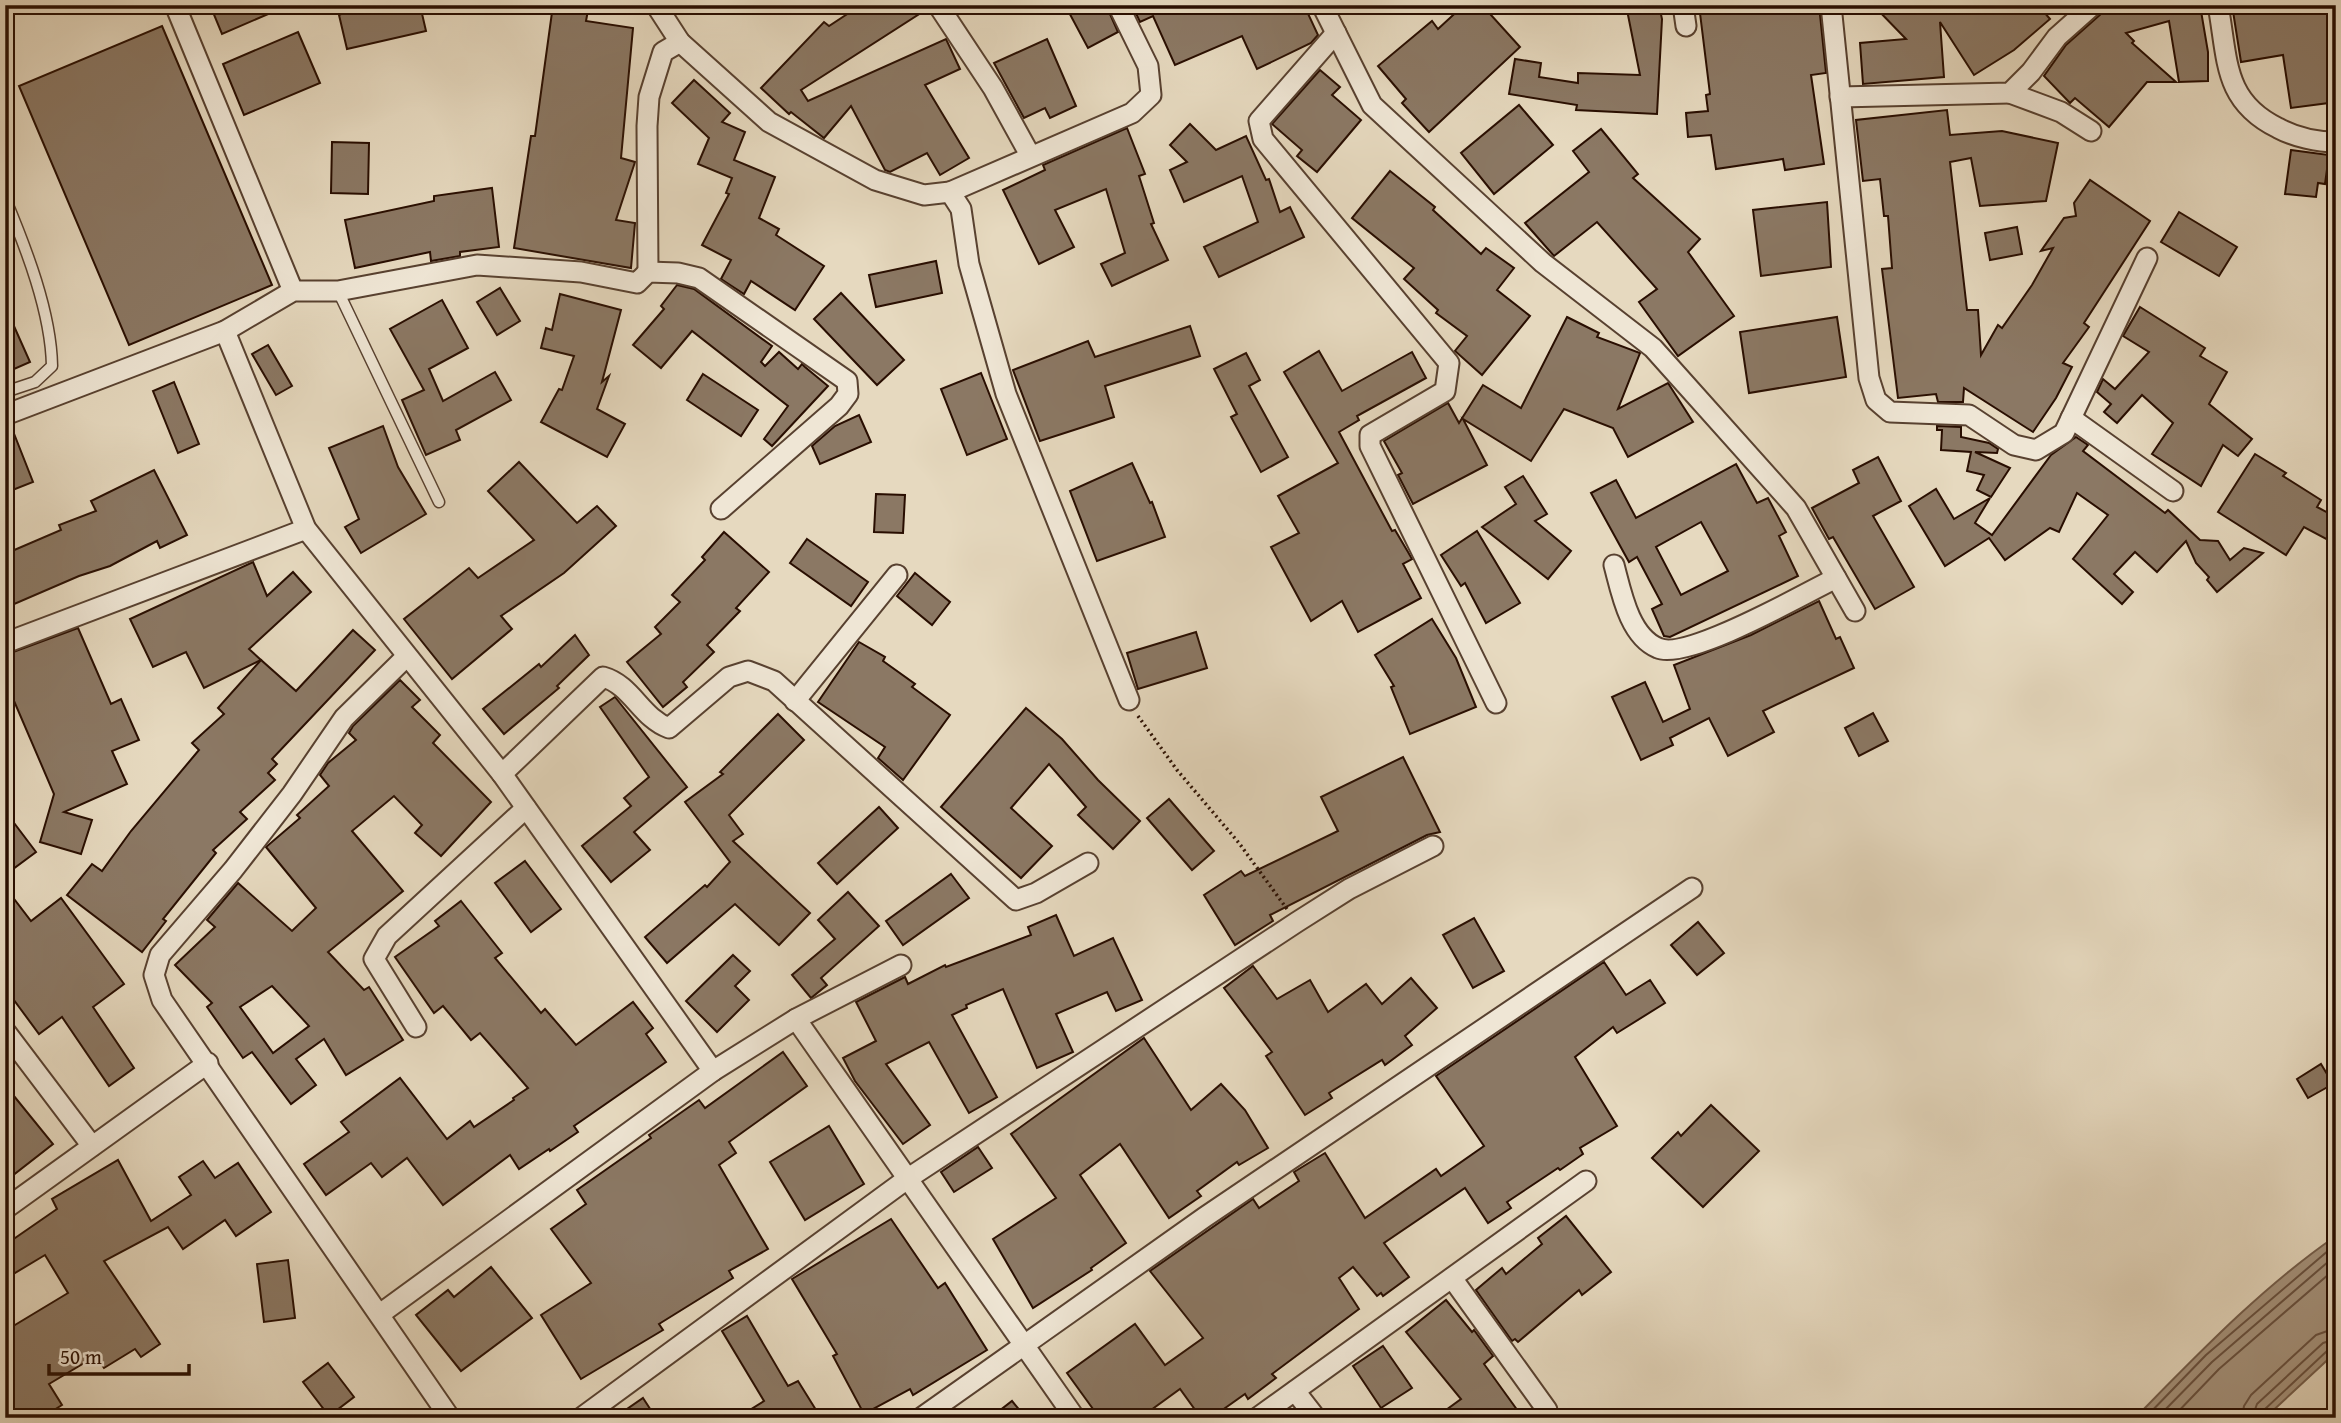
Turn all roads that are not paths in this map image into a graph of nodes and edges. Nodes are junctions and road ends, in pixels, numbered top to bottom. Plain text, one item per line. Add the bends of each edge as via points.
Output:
1 (175, 5) edge
2 (656, 5) edge
3 (938, 5) edge
4 (1118, 5) edge
5 (1322, 5) edge
6 (1683, 5) edge
7 (1831, 5) edge
8 (2093, 5) edge
9 (2218, 5) edge
10 (1686, 26) dead end
11 (1336, 33) junction
12 (680, 42) junction
13 (2010, 93) junction
14 (1840, 97) junction
15 (2091, 131) dead end
16 (2336, 142) edge
17 (1030, 155) junction
18 (950, 192) junction
19 (5, 198) edge
20 (2147, 258) dead end
21 (648, 272) junction
22 (338, 290) junction
23 (293, 291) junction
24 (225, 331) junction
25 (5, 392) edge
26 (5, 415) edge
27 (2071, 418) junction
28 (2173, 491) dead end
29 (439, 502) dead end
30 (722, 509) dead end
31 (306, 529) junction
32 (1614, 565) dead end
33 (897, 575) dead end
34 (1836, 578) junction
35 (1856, 611) dead end
36 (5, 643) edge
37 (406, 657) junction
38 (1129, 700) road end
39 (795, 701) junction
40 (1496, 703) dead end
41 (502, 774) junction
42 (526, 808) junction
43 (1433, 846) dead end
44 (1088, 863) dead end
45 (1692, 888) dead end
46 (901, 965) dead end
47 (796, 1019) junction
48 (416, 1027) dead end
49 (5, 1031) edge
50 (208, 1063) junction
51 (713, 1070) junction
52 (92, 1146) junction
53 (907, 1179) junction
54 (1586, 1181) dead end
55 (5, 1209) edge
56 (1451, 1278) junction
57 (380, 1314) junction
58 (1024, 1345) junction
59 (1295, 1391) junction
60 (1547, 1410) dead end
61 (450, 1418) edge
62 (581, 1418) edge
63 (921, 1418) edge
64 (1075, 1418) edge
65 (1257, 1418) edge
66 (1316, 1418) edge

1 - 23 street
2 - 12 street
3 - 17 street
4 - 17 street via 1147,66 1151,95 1132,113
5 - 11 street
6 - 10 street
7 - 14 street
8 - 13 street via 2057,37
9 - 16 street via 2231,79 2241,100 2256,117 2287,133
11 - 34 street via 1373,105 1543,263 1653,348 1796,508
11 - 40 street via 1259,121 1263,139 1449,363 1445,391 1370,435 1370,446
12 - 18 street via 769,122 875,180 924,195
12 - 21 street via 663,52 649,97
13 - 14 street
13 - 15 street via 2061,112
14 - 27 street via 1869,378 1876,400 1890,412 1969,415 2014,445 2036,450 2064,433
17 - 18 street
18 - 38 street via 961,209 969,264 1006,394
19 - 25 lane via 24,243 52,344 52,366 35,382
20 - 27 street
21 - 22 street via 636,283 581,272 477,265
21 - 30 street via 699,278 847,381 848,394 839,406
22 - 23 street
22 - 29 lane
23 - 24 street
24 - 26 street
24 - 31 street
27 - 28 street
31 - 36 street
31 - 37 street
32 - 34 street via 1639,634 1657,648 1676,652 1732,630
33 - 39 street
34 - 35 street
37 - 41 street
37 - 50 street via 344,718 284,805 160,955 154,975 162,1000
39 - 41 street via 774,681 748,671 729,677 669,728 657,724 618,681 603,677
39 - 44 street via 1016,900
41 - 42 street
42 - 48 street via 387,936 374,959
42 - 51 street
43 - 53 street via 1349,889
45 - 58 street
46 - 47 street
47 - 51 street
47 - 53 street
49 - 52 street
50 - 52 street
50 - 57 street
51 - 57 street
52 - 55 street
53 - 58 street
53 - 62 street
54 - 56 street
56 - 59 street
56 - 60 street
57 - 61 street
58 - 63 street
58 - 64 street
59 - 65 street
59 - 66 street

